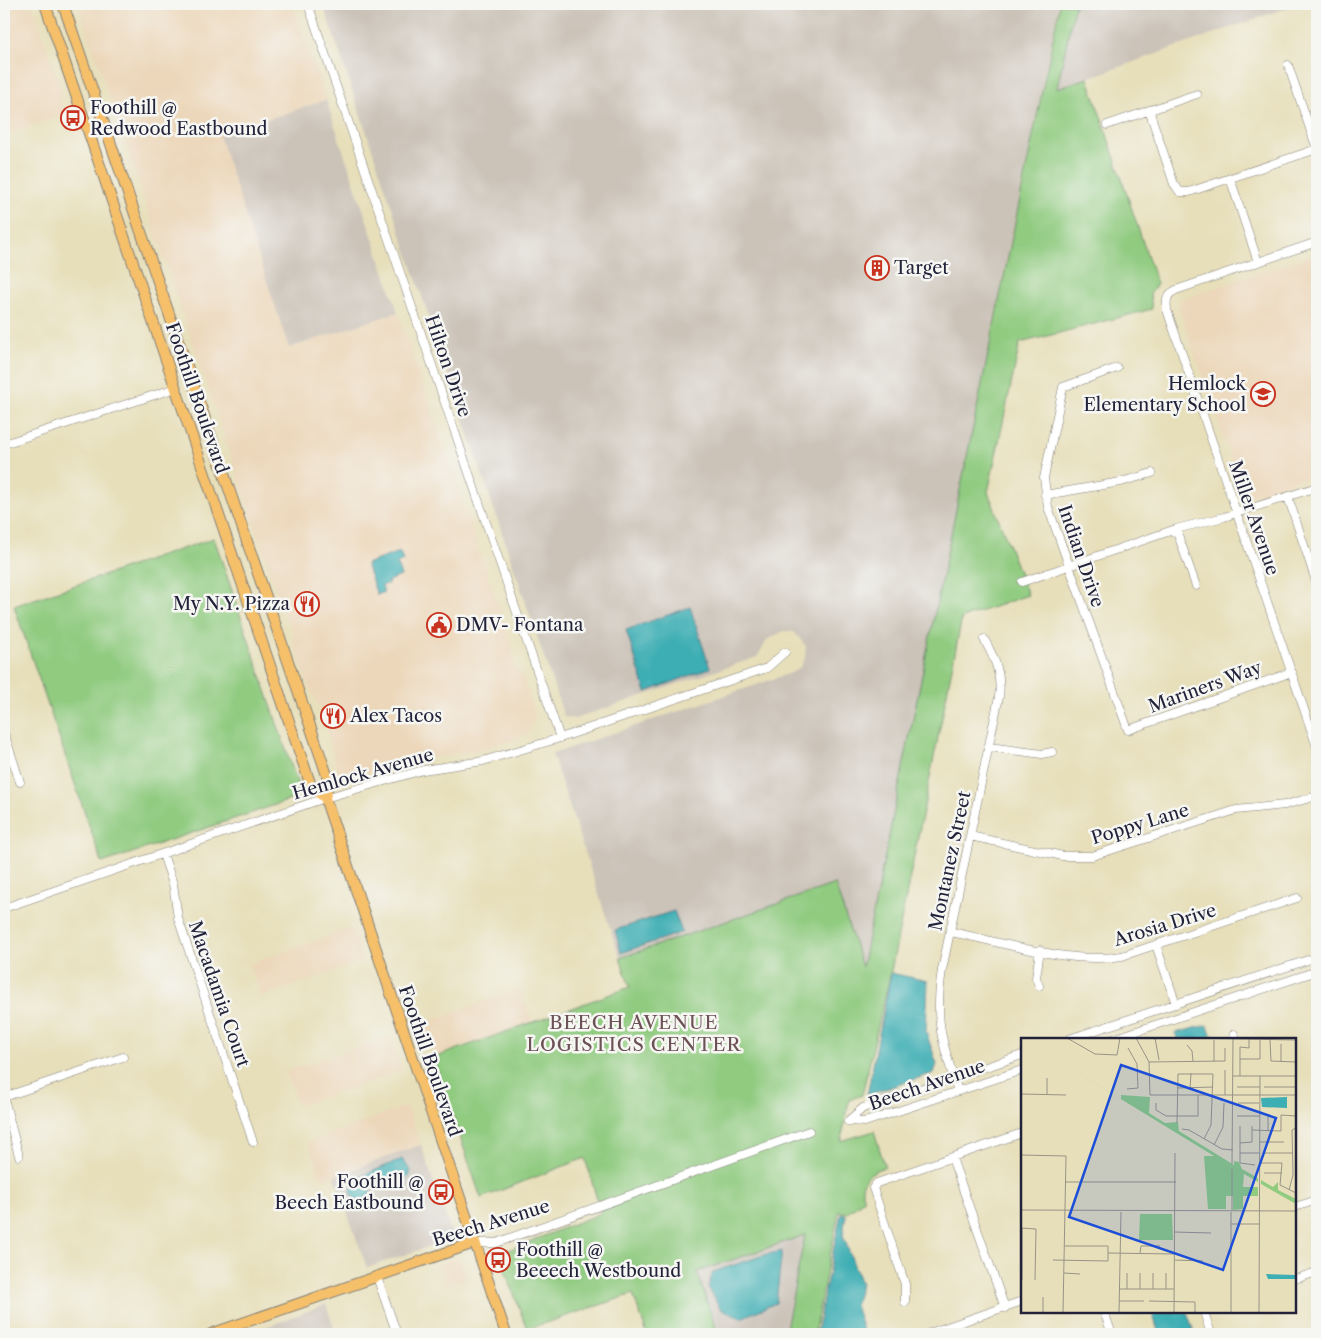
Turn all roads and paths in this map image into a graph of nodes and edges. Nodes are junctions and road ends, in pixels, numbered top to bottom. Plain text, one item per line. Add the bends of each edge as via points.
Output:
1 (45, 4) edge
2 (63, 4) edge
3 (308, 4) edge
4 (1288, 65) dead end
5 (1197, 94) dead end
6 (1150, 110) junction
7 (1107, 124) dead end
8 (1317, 149) edge
9 (1230, 178) junction
10 (1317, 242) edge
11 (1258, 262) junction
12 (1118, 368) dead end
13 (176, 388) junction
14 (4, 444) edge
15 (1152, 472) dead end
16 (1317, 487) edge
17 (1045, 495) junction
18 (1288, 496) junction
19 (1236, 513) junction
20 (1176, 529) junction
21 (1068, 566) junction
22 (1022, 582) dead end
23 (1317, 584) edge
24 (1196, 586) dead end
25 (984, 639) dead end
26 (785, 652) dead end
27 (1292, 672) junction
28 (1128, 730) joint
29 (4, 733) edge
30 (560, 738) junction
31 (989, 747) junction
32 (1317, 747) edge
33 (1052, 752) dead end
34 (20, 782) dead end
35 (1317, 796) edge
36 (325, 798) junction
37 (970, 836) junction
38 (163, 854) junction
39 (1297, 898) dead end
40 (4, 908) edge
41 (950, 932) junction
42 (1156, 944) junction
43 (1040, 950) junction
44 (1317, 956) edge
45 (1317, 971) edge
46 (1039, 986) dead end
47 (1176, 1004) junction
48 (1074, 1038) edge
49 (1116, 1038) edge
50 (1021, 1055) edge
51 (123, 1057) dead end
52 (1021, 1070) edge
53 (954, 1078) junction
54 (958, 1091) junction
55 (4, 1098) edge
56 (809, 1131) dead end
57 (1021, 1134) edge
58 (253, 1142) dead end
59 (19, 1156) dead end
60 (952, 1158) junction
61 (1317, 1200) edge
62 (1296, 1208) edge
63 (474, 1243) junction
64 (1317, 1272) edge
65 (377, 1276) junction
66 (1296, 1279) edge
67 (905, 1302) dead end
68 (1021, 1302) edge
69 (1005, 1308) junction
70 (1104, 1313) edge
71 (1204, 1313) edge
72 (211, 1334) edge
73 (397, 1334) edge
74 (506, 1334) edge
75 (930, 1334) edge
76 (1112, 1334) edge
77 (1211, 1334) edge

1 - 13 main road, Foothill Boulevard
2 - 36 main road, Foothill Boulevard via 329,781
3 - 30 street, Hilton Drive
4 - 8 street
5 - 6 street
6 - 7 street
6 - 9 street via 1174,184 1180,192
8 - 9 street
9 - 11 street
10 - 11 street
11 - 19 street, Miller Avenue via 1176,290 1167,298 1167,310
12 - 17 street, Indian Drive via 1063,387 1046,463
13 - 14 street
13 - 36 main road, Foothill Boulevard via 311,786
15 - 17 street via 1121,482
16 - 18 street
17 - 21 street, Indian Drive
18 - 19 street
18 - 23 street
19 - 20 street
19 - 27 street, Miller Avenue
20 - 21 street
20 - 24 street
21 - 22 street
21 - 28 street, Indian Drive
25 - 31 street, Montanez Street via 996,660 1000,676
26 - 30 street, Hemlock Avenue via 767,668
27 - 28 street, Mariners Way
27 - 32 street, Miller Avenue
29 - 34 street
30 - 36 street, Hemlock Avenue via 483,761 405,774
31 - 33 street via 1042,754
31 - 37 street, Montanez Street
35 - 37 street, Poppy Lane via 1285,805 1236,810 1092,856 1063,856
36 - 38 street, Hemlock Avenue
36 - 63 main road, Foothill Boulevard
37 - 41 street, Montanez Street
38 - 40 street, Hemlock Avenue
38 - 58 street, Macadamia Court via 173,884 178,918
39 - 42 street, Arosia Drive
41 - 43 street, Arosia Drive
41 - 53 street, Montanez Street via 938,1018
42 - 43 street, Arosia Drive via 1122,956 1097,959
42 - 47 street
43 - 46 street via 1036,978
44 - 47 street
45 - 49 street
47 - 48 street
50 - 53 street, Beech Avenue
51 - 55 street
52 - 54 street, Beech Avenue
53 - 54 street, Montanez Street
53 - 54 street, Beech Avenue via 863,1108 848,1121 866,1122
55 - 59 street
56 - 63 street, Beech Avenue via 496,1243
57 - 60 street
60 - 67 street via 873,1188 905,1284
60 - 69 street
61 - 62 street
63 - 65 main road, Beech Avenue
63 - 74 main road, Foothill Boulevard
64 - 66 street
65 - 72 main road, Beech Avenue
65 - 73 street
68 - 69 street
69 - 75 street
70 - 76 street
71 - 77 street

